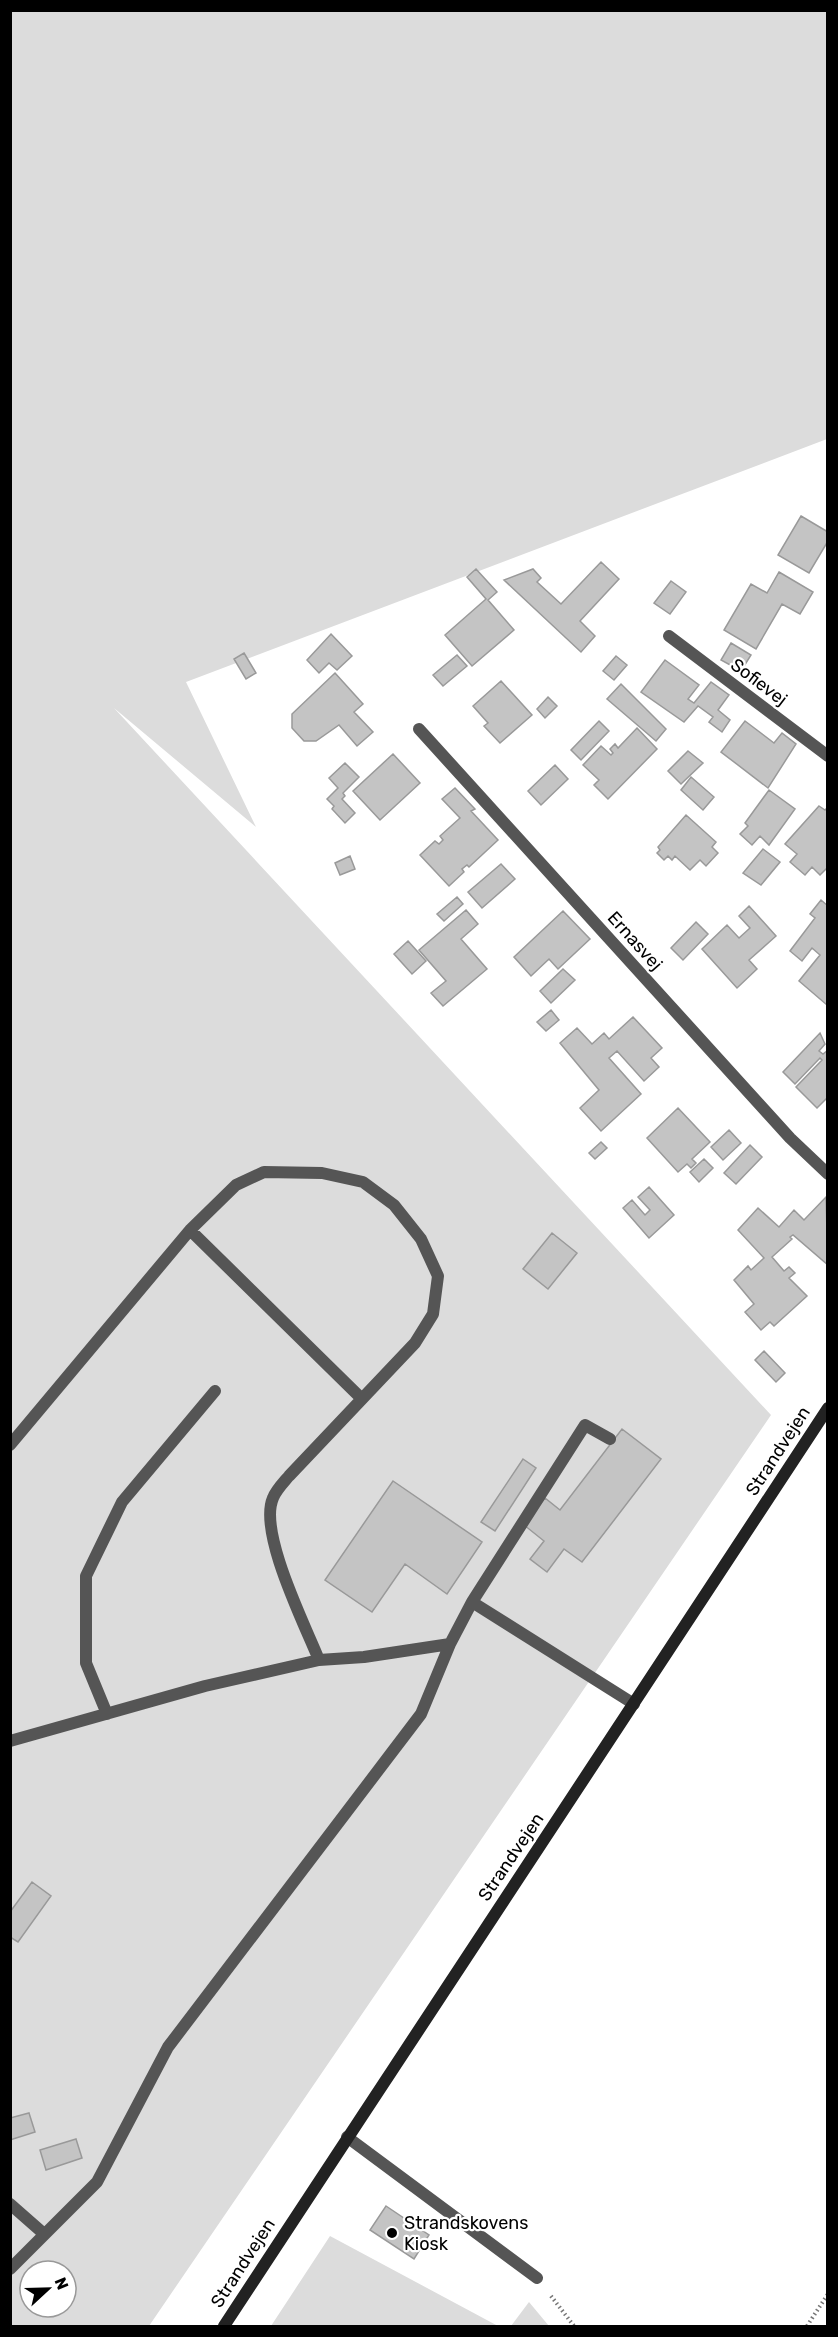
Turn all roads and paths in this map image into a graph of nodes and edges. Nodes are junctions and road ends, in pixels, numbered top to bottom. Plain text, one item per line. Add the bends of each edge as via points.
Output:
1 (669, 636) dead end
2 (419, 729) dead end
3 (828, 756) edge
4 (828, 1174) edge
5 (190, 1230) junction
6 (215, 1391) dead end
7 (362, 1399) junction
8 (828, 1408) edge
9 (610, 1439) dead end
10 (10, 1446) edge
11 (472, 1602) junction
12 (450, 1644) junction
13 (319, 1660) junction
14 (634, 1704) junction
15 (107, 1714) junction
16 (10, 1741) edge
17 (347, 2137) junction
18 (10, 2204) edge
19 (43, 2233) junction
20 (10, 2269) edge
21 (537, 2278) joint
22 (828, 2294) edge
23 (224, 2326) edge
24 (574, 2326) edge
25 (807, 2326) edge

1 - 3 street, Sofievej
2 - 4 street, Ernasvej via 790,1138
5 - 7 street
5 - 7 street via 236,1185 264,1172 322,1173 363,1182 394,1205 421,1239 438,1276 433,1314 415,1343
5 - 10 street
6 - 15 street via 122,1502 86,1576 86,1663
7 - 13 street via 272,1499 270,1530
8 - 14 main road, Strandvejen
9 - 11 street via 585,1425
11 - 12 street
11 - 14 street
12 - 13 street
12 - 19 street via 420,1714 168,2048 97,2182
13 - 15 street
14 - 17 main road, Strandvejen
15 - 16 street
17 - 21 street
17 - 23 main road, Strandvejen
18 - 19 street
19 - 20 street
21 - 24 path
22 - 25 path

